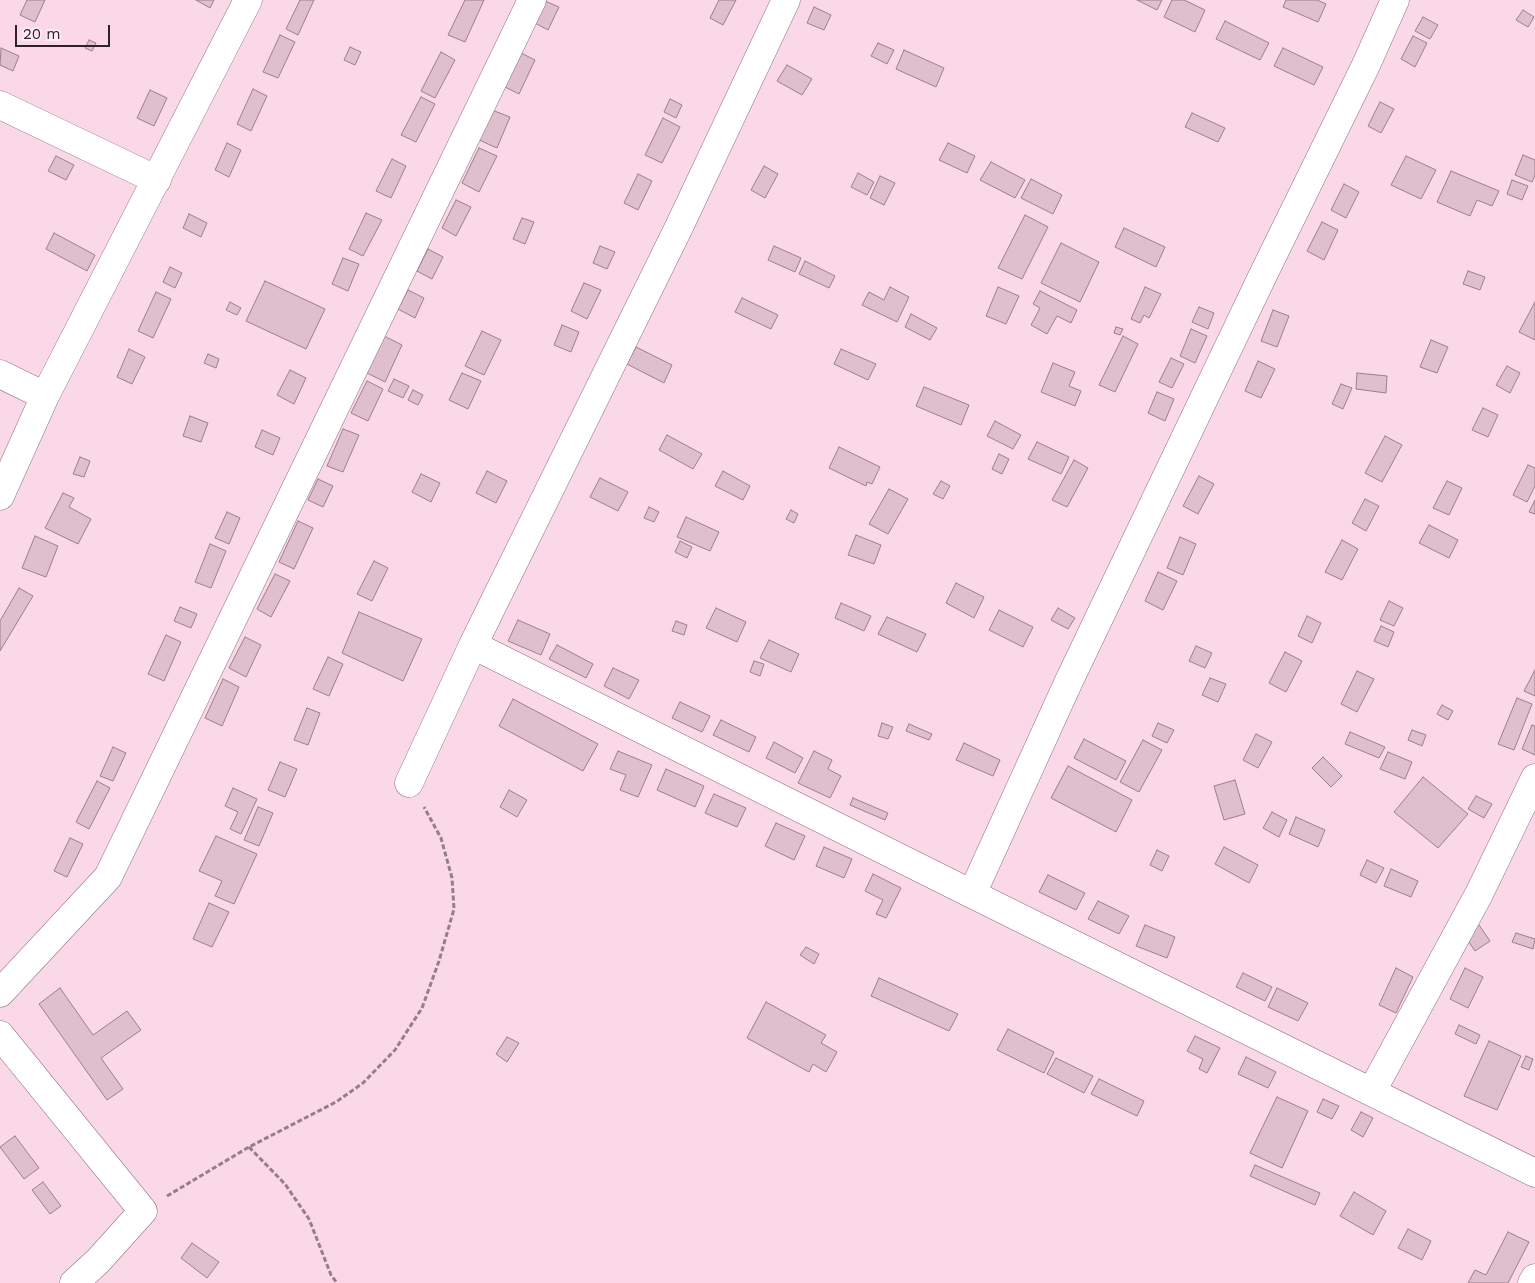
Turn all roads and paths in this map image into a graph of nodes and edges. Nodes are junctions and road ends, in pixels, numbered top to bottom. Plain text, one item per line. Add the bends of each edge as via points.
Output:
1 (248, 0) edge
2 (532, 0) edge
3 (786, 0) edge
4 (1395, 0) edge
5 (0, 105) edge
6 (156, 180) junction
7 (0, 374) edge
8 (45, 396) junction
9 (0, 496) edge
10 (473, 645) junction
11 (1535, 778) edge
12 (409, 783) joint
13 (972, 894) junction
14 (0, 993) edge
15 (0, 1035) edge
16 (1372, 1091) junction
17 (249, 1147) junction
18 (1535, 1172) edge
19 (142, 1211) junction
20 (1535, 1278) edge
21 (74, 1283) edge
22 (337, 1283) edge
23 (1532, 1283) edge

1 - 6 street
2 - 14 street via 108,877
3 - 10 street via 679,227
4 - 13 street via 1068,683
5 - 6 street
6 - 8 street
7 - 8 street
8 - 9 street
10 - 12 street
10 - 13 street
11 - 16 street via 1479,894
12 - 17 path via 441,838 452,878 454,909 422,1008 395,1050 363,1083 336,1102
13 - 16 street
15 - 19 street
16 - 18 street
17 - 19 path
17 - 22 path via 286,1184 309,1219
19 - 21 street
20 - 23 street

